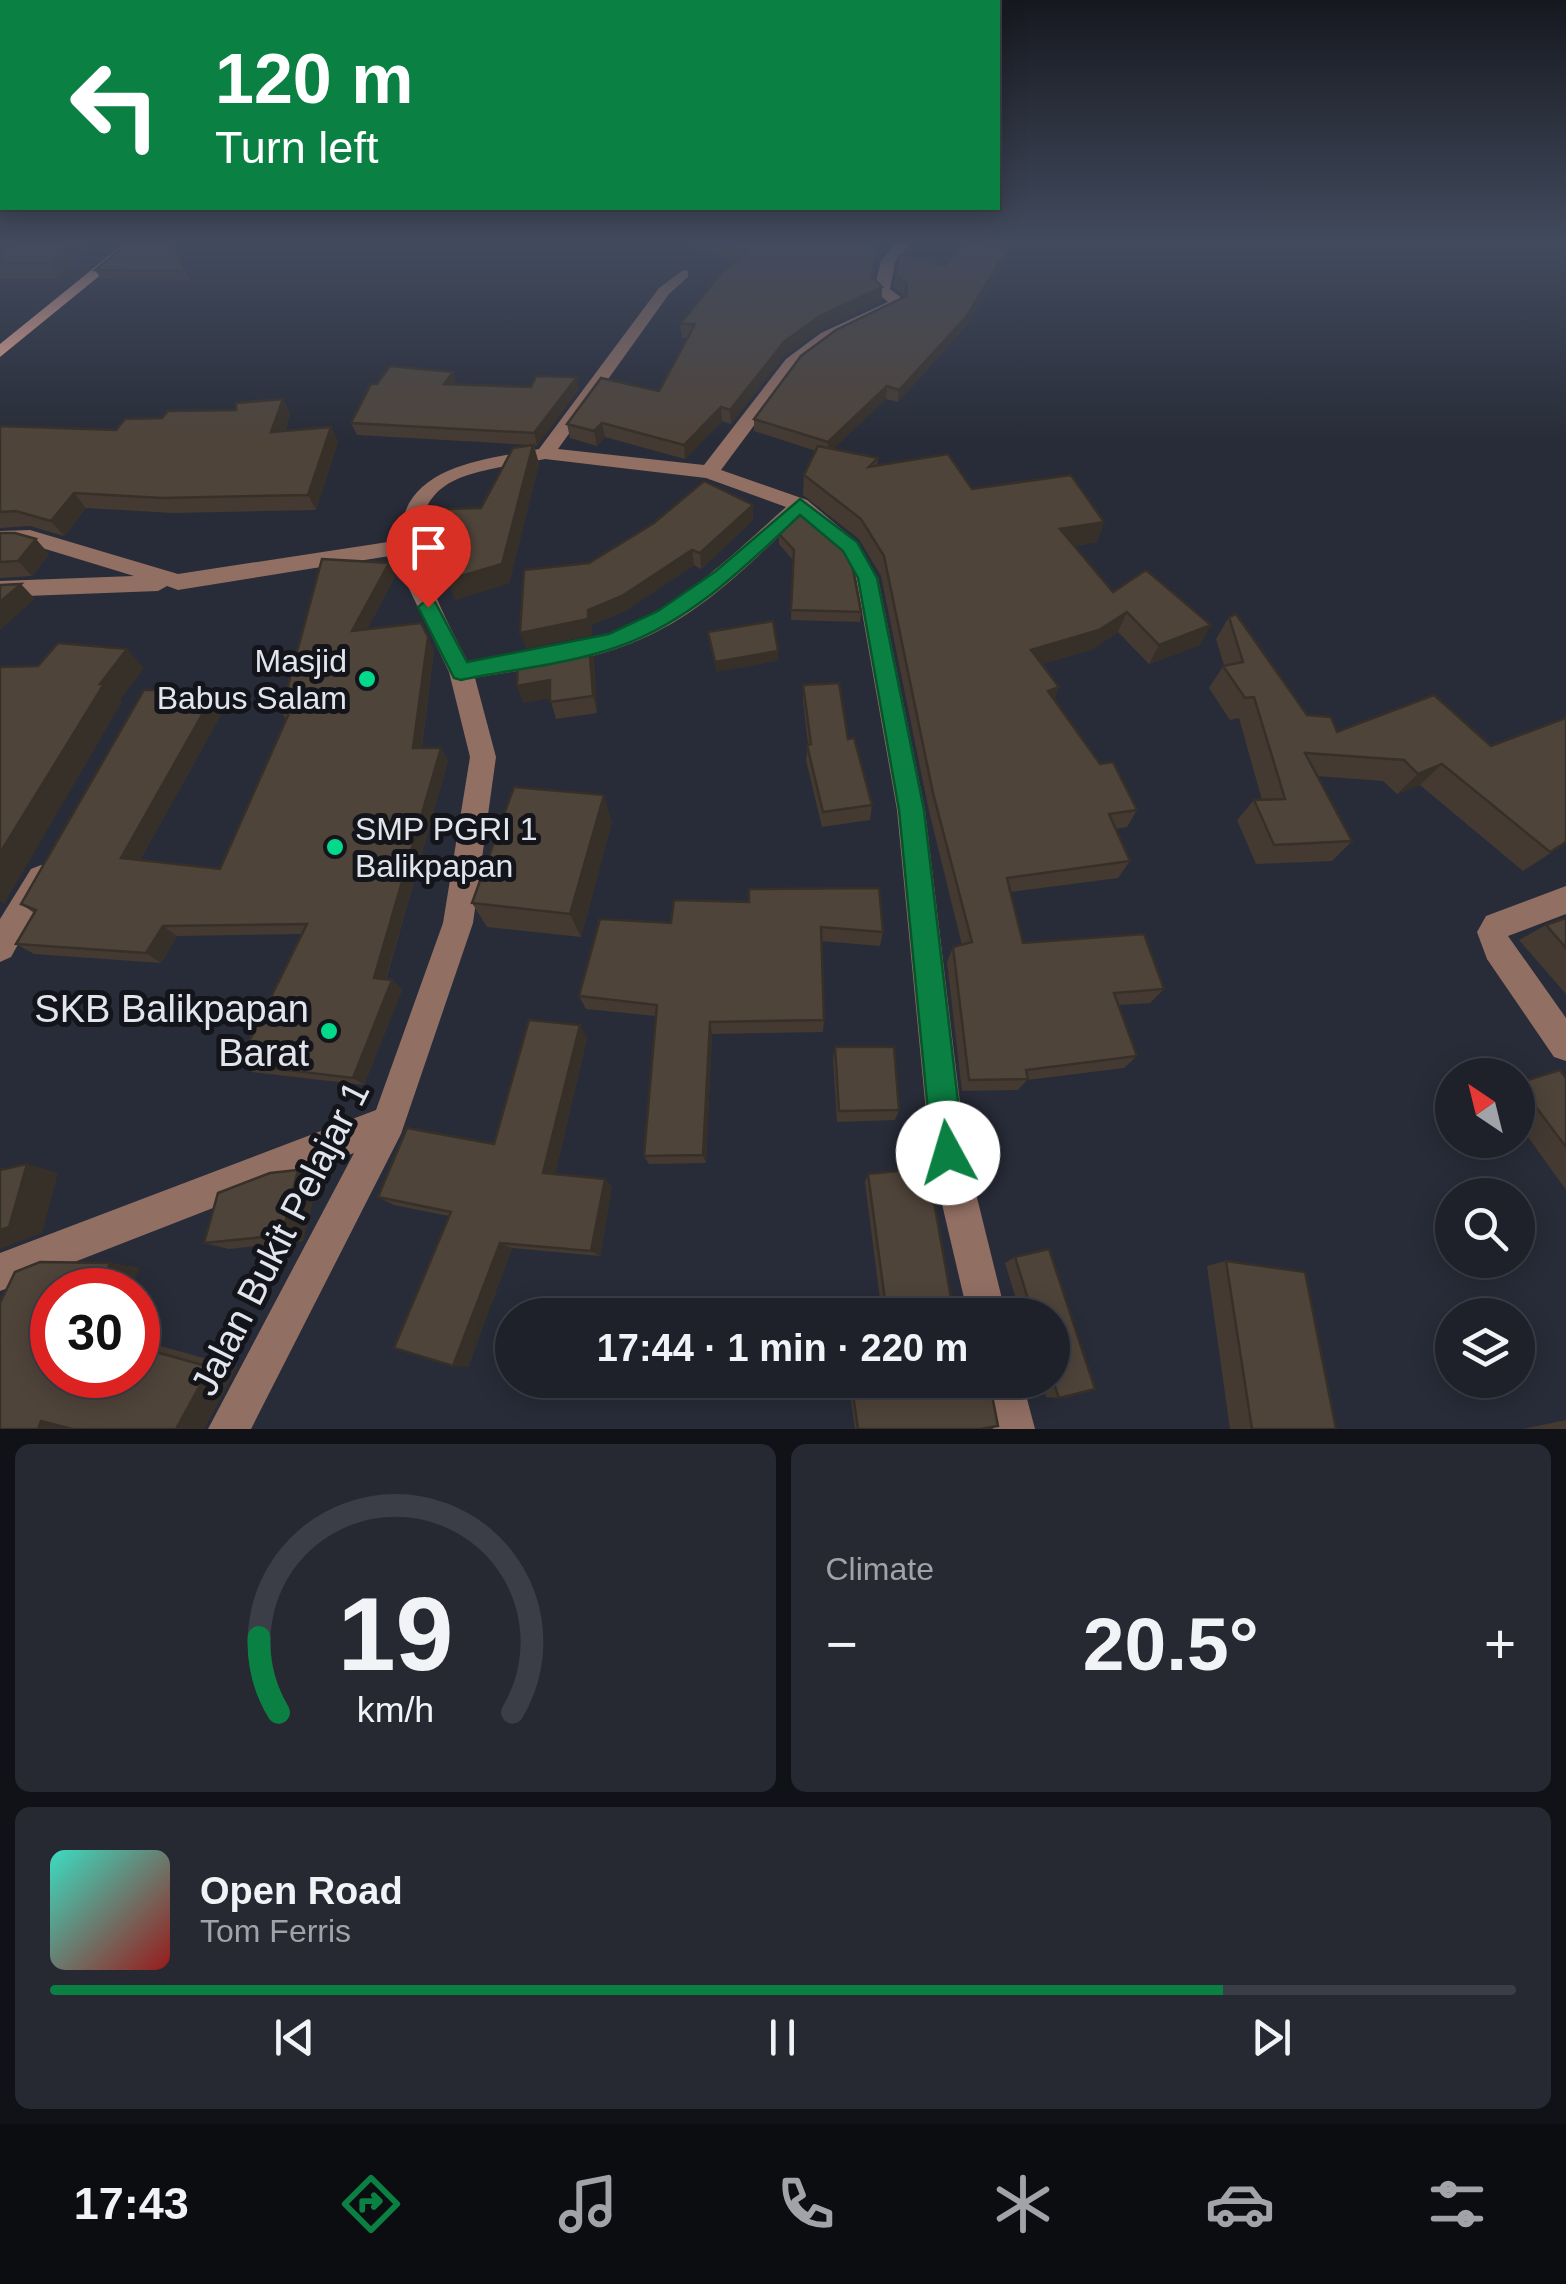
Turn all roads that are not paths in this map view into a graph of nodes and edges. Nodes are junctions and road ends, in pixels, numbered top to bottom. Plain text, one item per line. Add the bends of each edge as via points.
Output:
1 (53, 309) edge
2 (652, 309) edge
3 (887, 309) edge
4 (0, 352) edge
5 (545, 453) junction
6 (709, 472) junction
7 (800, 505) junction
8 (0, 538) edge
9 (412, 545) junction
10 (178, 582) junction
11 (0, 590) edge
12 (461, 672) junction
13 (58, 850) edge
14 (1566, 900) edge
15 (0, 947) edge
16 (1566, 1044) edge
17 (389, 1122) junction
18 (0, 1272) edge
19 (982, 1298) edge
20 (1006, 1398) edge
21 (229, 1429) edge
22 (1014, 1429) edge

1 - 4 main road
2 - 5 street
3 - 6 street via 826,336 785,372
5 - 6 street
5 - 9 street, Jalan Bukit Pelajar 1 via 458,470 419,499
6 - 7 street
7 - 12 street via 723,576 666,616 614,640
7 - 19 street via 850,547 868,578 911,810 948,1153
8 - 10 street via 30,537
9 - 10 street
9 - 12 street, Jalan Bukit Pelajar 1 via 413,574
10 - 11 street
12 - 17 street, Jalan Bukit Pelajar 1 via 484,757 461,905
13 - 15 street
14 - 16 street via 1492,932
17 - 18 street
17 - 21 street, Jalan Bukit Pelajar 1
20 - 22 street

